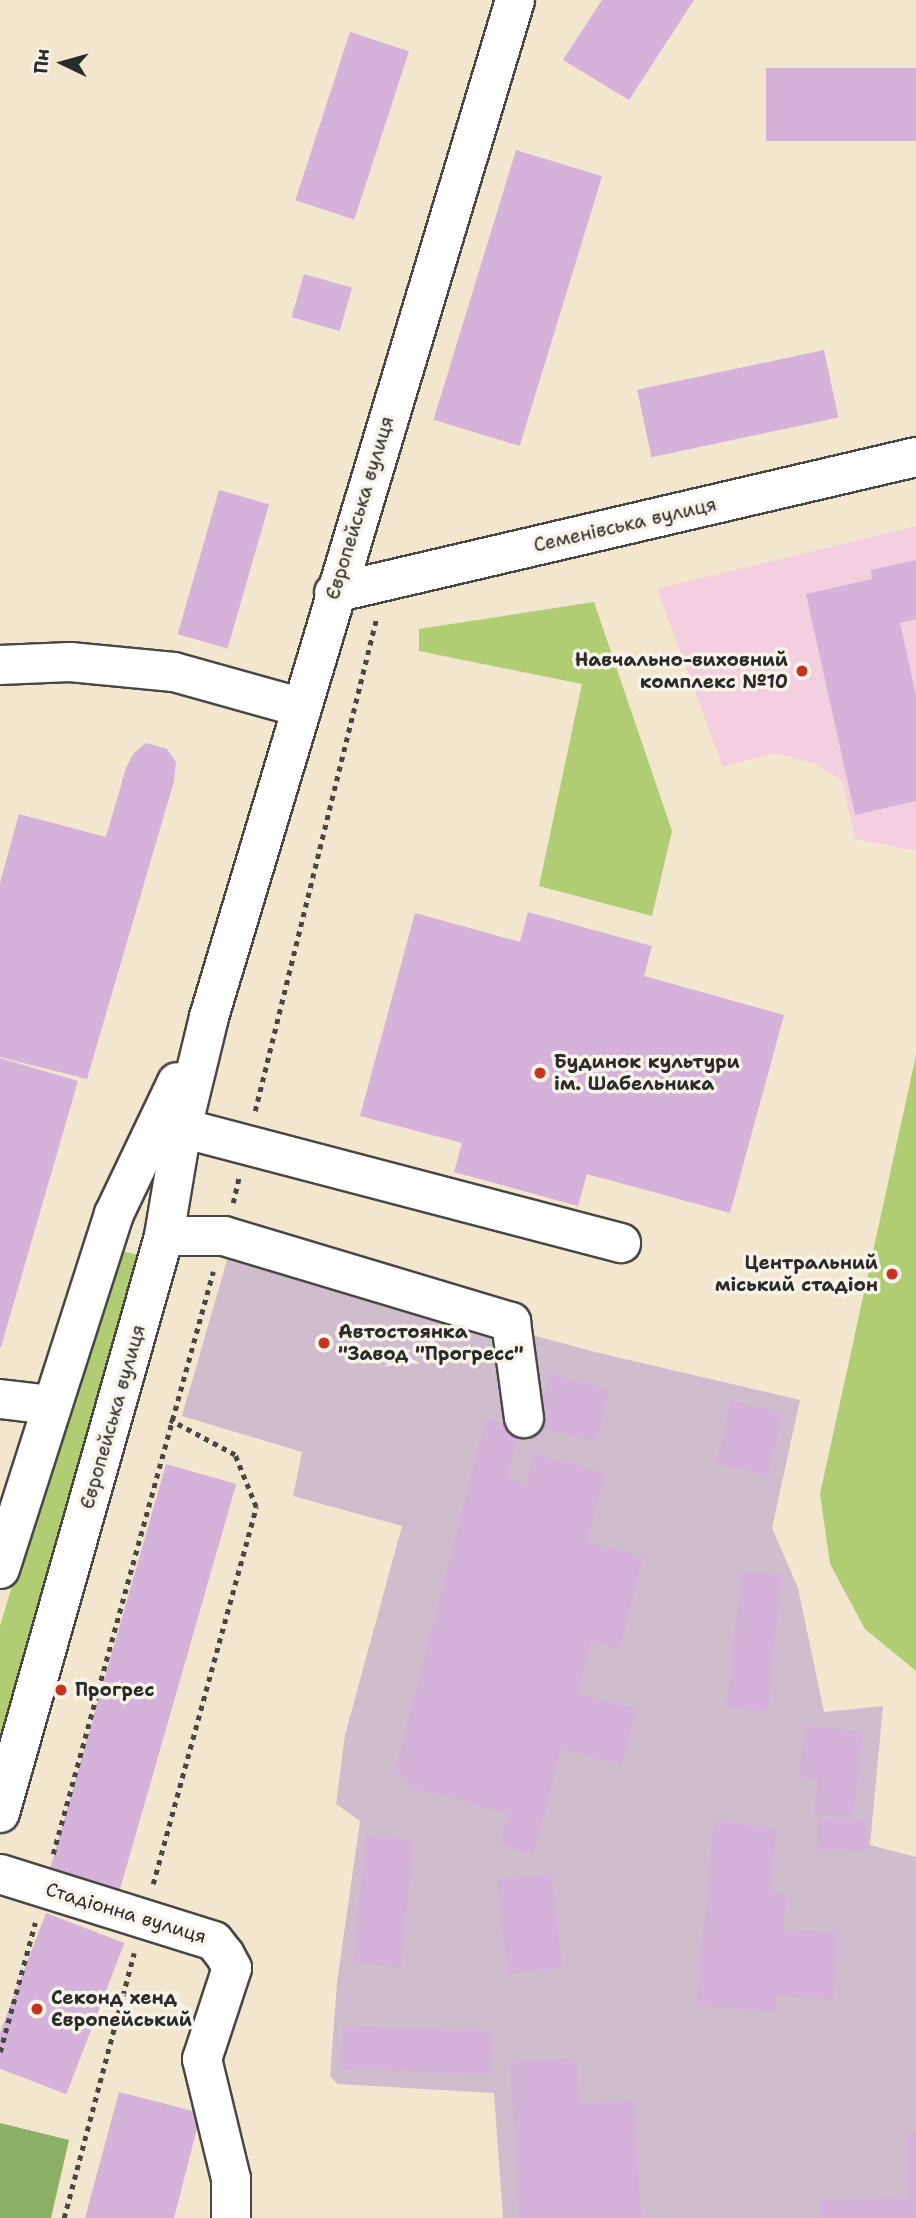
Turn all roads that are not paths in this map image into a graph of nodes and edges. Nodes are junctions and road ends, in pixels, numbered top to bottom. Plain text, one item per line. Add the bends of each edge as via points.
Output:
1 (515, 0) edge
2 (916, 457) edge
3 (334, 593) junction
4 (0, 665) edge
5 (299, 707) junction
6 (209, 1017) junction
7 (182, 1128) junction
8 (164, 1237) junction
9 (621, 1244) dead end
10 (0, 1399) edge
11 (50, 1405) junction
12 (524, 1418) dead end
13 (0, 1569) edge
14 (0, 1813) edge
15 (0, 1874) edge
16 (231, 2218) edge

1 - 3 street, Європейська вулиця
2 - 3 street, Семенівська вулиця
3 - 5 street, Європейська вулиця
4 - 5 street via 70,662 174,672
5 - 6 street, Європейська вулиця
6 - 7 street, Європейська вулиця
6 - 11 street, Європейська вулиця via 114,1214
7 - 8 street, Європейська вулиця
7 - 9 street
8 - 12 street via 224,1236 511,1322
8 - 14 street, Європейська вулиця
10 - 11 street
11 - 13 street, Європейська вулиця
15 - 16 street, Стадіонна вулиця via 214,1941 232,1968 202,2059 231,2179

